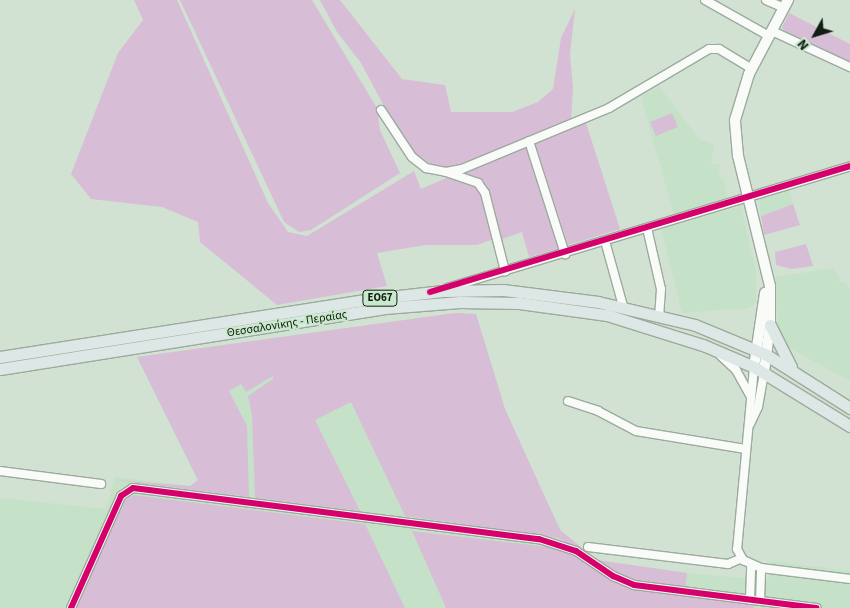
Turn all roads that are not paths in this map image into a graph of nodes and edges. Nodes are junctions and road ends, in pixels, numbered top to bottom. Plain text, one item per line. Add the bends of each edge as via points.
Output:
1 (705, 0) edge
2 (766, 0) edge
3 (784, 7) edge
4 (772, 31) junction
5 (850, 67) edge
6 (750, 71) junction
7 (382, 110) dead end
8 (529, 141) junction
9 (850, 166) edge
10 (446, 172) junction
11 (748, 197) junction
12 (648, 228) junction
13 (605, 241) junction
14 (565, 254) junction
15 (505, 271) junction
16 (767, 278) junction
17 (430, 292) junction
18 (623, 306) junction
19 (659, 315) junction
20 (770, 325) junction
21 (704, 345) junction
22 (761, 352) junction
23 (0, 357) edge
24 (759, 369) junction
25 (0, 370) edge
26 (796, 372) junction
27 (750, 395) junction
28 (568, 401) dead end
29 (850, 408) edge
30 (750, 424) junction
31 (850, 426) edge
32 (746, 449) junction
33 (0, 471) edge
34 (101, 484) dead end
35 (588, 547) dead end
36 (742, 558) junction
37 (751, 565) junction
38 (761, 568) junction
39 (850, 579) edge
40 (750, 600) junction
41 (760, 601) junction
42 (71, 608) edge
43 (817, 608) edge

1 - 4 street
2 - 3 street
3 - 4 main road
4 - 5 street
4 - 6 main road
6 - 8 street via 719,49 712,48 590,117
6 - 11 main road via 734,124
7 - 10 street via 412,157 431,170
8 - 10 street
8 - 14 street
9 - 11 street
10 - 15 street via 478,183 485,194
11 - 12 street
11 - 16 main road
12 - 13 street
12 - 19 street via 661,289
13 - 14 street
13 - 18 street
14 - 15 street
15 - 17 street
16 - 20 main road
16 - 22 main road
17 - 18 main road, Θεσσαλονίκης - Περαίας / ΕΟ67 via 518,291
17 - 23 main road, Θεσσαλονίκης - Περαίας / ΕΟ67
18 - 19 main road, Θεσσαλονίκης - Περαίας / ΕΟ67
19 - 22 main road, Θεσσαλονίκης - Περαίας / ΕΟ67
20 - 22 main road
20 - 26 main road via 778,347
21 - 24 main road, Θεσσαλονίκης - Περαίας / ΕΟ67
21 - 25 main road, Θεσσαλονίκης - Περαίας / ΕΟ67 via 606,315 534,304 460,302 385,308
21 - 27 street via 731,365
22 - 24 main road
22 - 26 main road, Θεσσαλονίκης - Περαίας
24 - 27 street
24 - 30 street via 758,407
24 - 31 main road, Θεσσαλονίκης - Περαίας
26 - 29 main road, Θεσσαλονίκης - Περαίας
27 - 30 street
28 - 32 street via 598,411 636,431
30 - 32 street
32 - 36 street via 737,549
33 - 34 street
35 - 36 street via 728,564
36 - 37 street
37 - 38 street
37 - 40 street
38 - 39 street
38 - 41 street
40 - 41 street
40 - 42 street via 634,584 613,576 576,551 538,539 133,488 121,496
41 - 43 street

